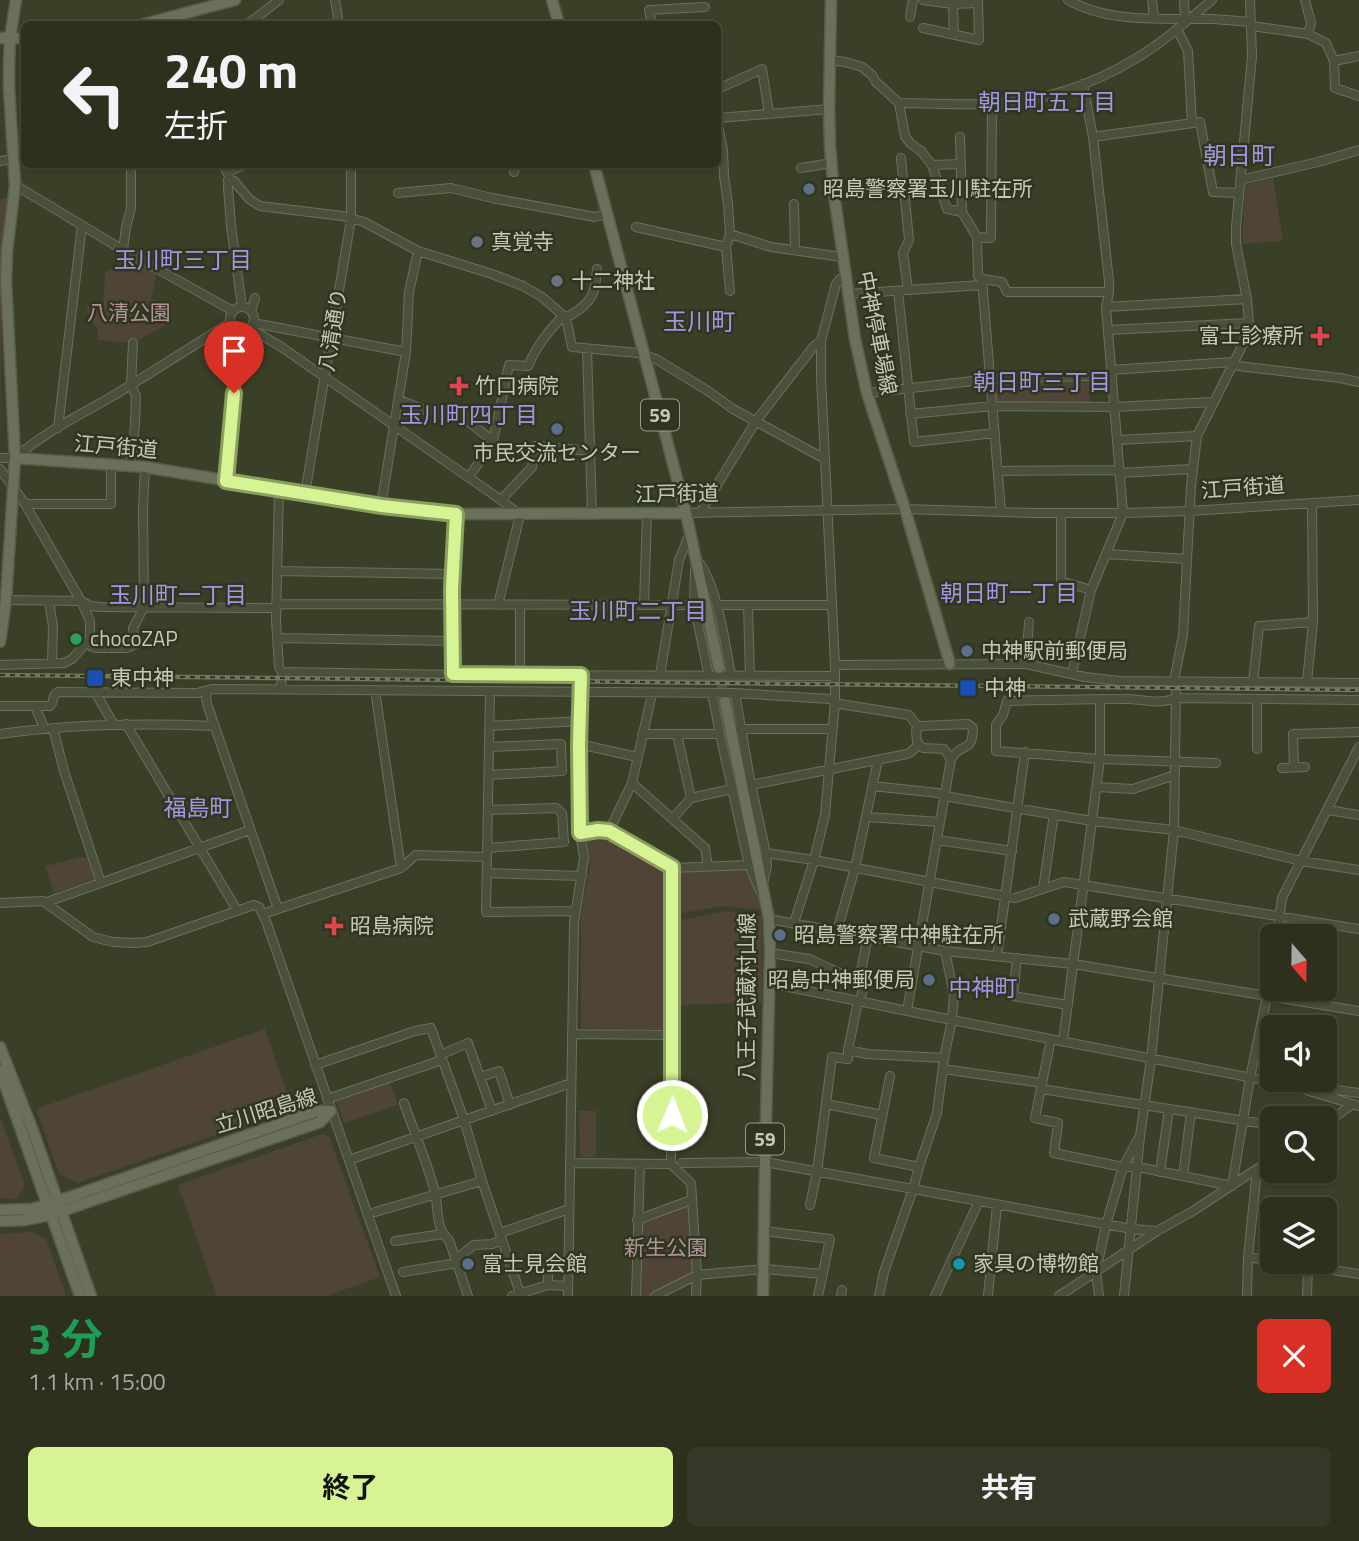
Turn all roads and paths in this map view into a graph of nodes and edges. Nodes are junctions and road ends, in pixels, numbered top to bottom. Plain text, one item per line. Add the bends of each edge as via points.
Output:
1 (16, 0) edge
2 (234, 0) edge
3 (279, 0) edge
4 (335, 0) edge
5 (552, 0) edge
6 (831, 0) edge
7 (913, 0) edge
8 (923, 0) edge
9 (1068, 0) edge
10 (1152, 0) edge
11 (1184, 0) edge
12 (1212, 0) edge
13 (1250, 0) edge
14 (1306, 0) edge
15 (978, 1) edge
16 (201, 4) edge
17 (953, 4) junction
18 (705, 7) dead end
19 (908, 13) dead end
20 (1154, 18) junction
21 (1187, 19) junction
22 (154, 21) edge
23 (252, 21) edge
24 (338, 21) edge
25 (558, 21) edge
26 (651, 21) edge
27 (1252, 24) junction
28 (923, 28) dead end
29 (1177, 29) junction
30 (1308, 34) junction
31 (954, 35) junction
32 (5, 38) edge
33 (1359, 56) edge
34 (830, 60) junction
35 (1334, 61) junction
36 (1083, 84) junction
37 (721, 88) edge
38 (1359, 96) edge
39 (899, 103) junction
40 (992, 104) junction
41 (829, 109) junction
42 (769, 113) junction
43 (721, 118) edge
44 (1192, 123) junction
45 (960, 137) dead end
46 (1093, 137) junction
47 (721, 140) edge
48 (1359, 150) edge
49 (901, 158) dead end
50 (14, 159) junction
51 (0, 161) edge
52 (832, 163) junction
53 (961, 164) junction
54 (932, 165) junction
55 (131, 168) edge
56 (351, 168) edge
57 (595, 168) edge
58 (801, 168) dead end
59 (226, 172) edge
60 (1240, 180) junction
61 (15, 185) junction
62 (398, 193) dead end
63 (1239, 193) junction
64 (794, 204) dead end
65 (962, 212) junction
66 (607, 214) junction
67 (351, 219) junction
68 (82, 225) junction
69 (636, 227) dead end
70 (730, 234) junction
71 (977, 237) junction
72 (726, 247) junction
73 (123, 250) junction
74 (795, 250) junction
75 (418, 251) junction
76 (842, 257) junction
77 (597, 269) dead end
78 (845, 277) junction
79 (982, 282) junction
80 (730, 291) dead end
81 (903, 291) junction
82 (1110, 292) junction
83 (848, 294) junction
84 (255, 298) dead end
85 (1247, 299) junction
86 (242, 307) junction
87 (1106, 307) junction
88 (251, 311) junction
89 (233, 312) junction
90 (566, 318) junction
91 (231, 322) junction
92 (1249, 323) junction
93 (251, 325) junction
94 (239, 330) junction
95 (1108, 330) junction
96 (331, 338) junction
97 (821, 341) junction
98 (133, 343) dead end
99 (587, 349) junction
100 (406, 352) junction
101 (645, 355) junction
102 (1232, 362) junction
103 (1111, 372) junction
104 (325, 377) junction
105 (991, 379) junction
106 (1359, 382) edge
107 (131, 385) junction
108 (908, 388) junction
109 (867, 393) junction
110 (398, 400) junction
111 (1213, 402) junction
112 (993, 406) junction
113 (1114, 407) junction
114 (910, 414) junction
115 (757, 421) junction
116 (394, 426) junction
117 (58, 428) junction
118 (995, 433) junction
119 (1197, 436) junction
120 (493, 440) junction
121 (1117, 440) junction
122 (591, 451) junction
123 (0, 458) edge
124 (15, 458) junction
125 (825, 459) junction
126 (111, 465) junction
127 (130, 466) junction
128 (145, 467) junction
129 (0, 469) edge
130 (1192, 469) junction
131 (999, 471) junction
132 (1120, 472) junction
133 (469, 477) junction
134 (226, 481) junction
135 (14, 487) junction
136 (279, 490) junction
137 (305, 494) junction
138 (501, 500) junction
139 (1359, 500) edge
140 (1312, 503) junction
141 (25, 504) junction
142 (382, 506) junction
143 (905, 509) junction
144 (827, 510) junction
145 (1190, 511) junction
146 (1001, 512) junction
147 (686, 513) junction
148 (700, 513) junction
149 (1061, 513) junction
150 (1123, 513) junction
151 (456, 514) junction
152 (592, 514) junction
153 (647, 514) junction
154 (520, 515) junction
155 (690, 533) junction
156 (1106, 554) junction
157 (696, 559) junction
158 (1186, 559) junction
159 (277, 571) junction
160 (453, 574) junction
161 (1091, 590) junction
162 (6, 600) junction
163 (49, 601) junction
164 (80, 601) junction
165 (498, 605) junction
166 (520, 605) junction
167 (644, 605) junction
168 (671, 605) junction
169 (694, 605) junction
170 (717, 605) junction
171 (748, 605) junction
172 (831, 605) junction
173 (276, 606) junction
174 (453, 606) junction
175 (100, 607) junction
176 (123, 607) junction
177 (144, 607) junction
178 (90, 621) junction
179 (1029, 622) dead end
180 (1313, 622) junction
181 (133, 628) junction
182 (278, 638) junction
183 (90, 639) junction
184 (453, 641) junction
185 (0, 642) edge
186 (52, 663) junction
187 (835, 664) junction
188 (950, 664) junction
189 (1026, 664) junction
190 (0, 665) edge
191 (719, 668) tunnel mouth
192 (282, 672) junction
193 (453, 674) junction
194 (520, 674) junction
195 (1072, 674) junction
196 (581, 675) junction
197 (660, 675) junction
198 (709, 676) junction
199 (732, 676) junction
200 (750, 676) junction
201 (835, 676) junction
202 (1174, 681) junction
203 (1253, 682) junction
204 (1307, 682) junction
205 (1359, 683) edge
206 (281, 689) junction
207 (375, 690) junction
208 (207, 691) junction
209 (490, 691) junction
210 (95, 692) junction
211 (581, 692) junction
212 (712, 693) junction
213 (652, 694) junction
214 (735, 694) junction
215 (1175, 698) junction
216 (1101, 699) junction
217 (1257, 699) junction
218 (1359, 700) edge
219 (725, 702) tunnel mouth
220 (835, 702) junction
221 (0, 706) edge
222 (36, 706) junction
223 (580, 720) junction
224 (114, 724) junction
225 (126, 724) junction
226 (215, 726) junction
227 (489, 726) junction
228 (918, 727) junction
229 (49, 728) junction
230 (740, 729) junction
231 (832, 729) junction
232 (1359, 732) edge
233 (0, 734) edge
234 (642, 734) junction
235 (677, 734) junction
236 (720, 734) junction
237 (973, 739) junction
238 (579, 744) junction
239 (918, 745) junction
240 (489, 747) junction
241 (1359, 747) edge
242 (941, 748) junction
243 (1257, 749) dead end
244 (1026, 752) junction
245 (637, 757) junction
246 (951, 759) junction
247 (1100, 759) junction
248 (878, 760) junction
249 (1174, 761) junction
250 (1216, 763) dead end
251 (1294, 767) junction
252 (1305, 767) dead end
253 (1282, 768) dead end
254 (1354, 768) edge
255 (829, 769) junction
256 (489, 775) junction
257 (1175, 775) junction
258 (632, 783) junction
259 (751, 785) junction
260 (872, 786) junction
261 (1097, 787) junction
262 (732, 789) junction
263 (944, 796) junction
264 (691, 798) junction
265 (1018, 807) junction
266 (488, 810) junction
267 (1328, 810) junction
268 (1054, 814) junction
269 (1359, 815) edge
270 (867, 817) junction
271 (671, 819) junction
272 (1092, 821) junction
273 (940, 822) junction
274 (250, 830) junction
275 (1174, 830) junction
276 (609, 831) junction
277 (580, 833) junction
278 (937, 840) junction
279 (199, 848) junction
280 (1012, 851) junction
281 (487, 853) junction
282 (766, 853) junction
283 (814, 860) junction
284 (1301, 861) junction
285 (749, 865) junction
286 (672, 867) junction
287 (708, 867) junction
288 (401, 868) junction
289 (855, 868) junction
290 (1359, 870) edge
291 (487, 873) junction
292 (582, 876) junction
293 (930, 882) junction
294 (101, 883) junction
295 (763, 883) junction
296 (1084, 885) junction
297 (1043, 889) junction
298 (1006, 896) junction
299 (1167, 898) junction
300 (47, 902) junction
301 (0, 903) edge
302 (767, 906) junction
303 (278, 909) junction
304 (237, 910) junction
305 (575, 911) junction
306 (263, 914) junction
307 (1280, 916) junction
308 (769, 919) junction
309 (794, 923) junction
310 (1279, 924) edge
311 (1359, 929) edge
312 (836, 931) junction
313 (869, 936) junction
314 (918, 946) junction
315 (945, 951) junction
316 (770, 953) junction
317 (997, 956) junction
318 (1017, 958) junction
319 (1073, 964) junction
320 (1159, 979) junction
321 (859, 982) junction
322 (769, 983) junction
323 (1260, 995) edge
324 (1267, 1001) edge
325 (1298, 1001) edge
326 (859, 1002) junction
327 (1068, 1005) junction
328 (907, 1011) junction
329 (1359, 1011) edge
330 (953, 1020) junction
331 (572, 1034) junction
332 (673, 1035) junction
333 (1051, 1039) junction
334 (1063, 1041) junction
335 (0, 1047) edge
336 (848, 1050) junction
337 (441, 1057) junction
338 (944, 1058) junction
339 (1151, 1059) junction
340 (315, 1065) junction
341 (943, 1069) junction
342 (0, 1071) edge
343 (890, 1076) dead end
344 (480, 1077) junction
345 (1250, 1078) junction
346 (571, 1083) junction
347 (1042, 1086) junction
348 (1359, 1093) edge
349 (1326, 1096) junction
350 (327, 1100) junction
351 (404, 1103) dead end
352 (826, 1104) junction
353 (1144, 1104) junction
354 (510, 1105) junction
355 (1356, 1105) edge
356 (1169, 1110) junction
357 (331, 1111) junction
358 (492, 1111) junction
359 (1192, 1112) junction
360 (882, 1115) junction
361 (1337, 1117) edge
362 (1245, 1119) junction
363 (464, 1120) junction
364 (1260, 1122) edge
365 (1140, 1136) junction
366 (416, 1137) junction
367 (349, 1160) junction
368 (765, 1162) junction
369 (570, 1163) junction
370 (682, 1163) dead end
371 (640, 1164) junction
372 (671, 1164) junction
373 (919, 1167) junction
374 (1123, 1167) junction
375 (1138, 1167) junction
376 (1260, 1168) edge
377 (1257, 1170) junction
378 (817, 1172) junction
379 (1160, 1172) junction
380 (1183, 1176) junction
381 (482, 1181) junction
382 (1233, 1186) junction
383 (913, 1189) junction
384 (435, 1195) junction
385 (691, 1200) junction
386 (979, 1201) junction
387 (810, 1205) dead end
388 (997, 1205) junction
389 (54, 1208) junction
390 (569, 1209) junction
391 (0, 1210) edge
392 (375, 1213) dead end
393 (637, 1220) junction
394 (0, 1221) edge
395 (1106, 1224) junction
396 (1132, 1229) junction
397 (764, 1231) junction
398 (1157, 1231) junction
399 (443, 1234) junction
400 (501, 1236) junction
401 (395, 1241) dead end
402 (1129, 1251) junction
403 (1248, 1257) junction
404 (1260, 1259) edge
405 (456, 1261) junction
406 (548, 1265) dead end
407 (764, 1269) junction
408 (1337, 1271) edge
409 (403, 1272) dead end
410 (1096, 1272) junction
411 (823, 1274) junction
412 (1308, 1274) edge
413 (1359, 1274) edge
414 (697, 1275) junction
415 (548, 1285) junction
416 (568, 1286) junction
417 (518, 1295) edge
418 (80, 1296) edge
419 (91, 1296) edge
420 (397, 1296) edge
421 (468, 1296) edge
422 (568, 1296) edge
423 (636, 1296) edge
424 (655, 1296) edge
425 (696, 1296) edge
426 (763, 1296) edge
427 (818, 1296) edge
428 (879, 1296) edge
429 (935, 1296) edge
430 (988, 1296) edge
431 (1059, 1296) edge
432 (1099, 1296) edge
433 (1124, 1296) edge
434 (1247, 1296) edge
435 (1307, 1296) edge

1 - 32 main road
2 - 16 main road
3 - 23 street
4 - 24 street
5 - 25 main road
6 - 34 main road, 中神停車場線
7 - 19 street
8 - 17 street
9 - 20 street via 1108,14
10 - 20 street
11 - 21 street
12 - 21 street
13 - 27 street
14 - 30 street via 1311,23
15 - 17 street
15 - 31 street via 979,40
16 - 22 main road
17 - 31 street
18 - 26 street via 649,10
20 - 21 street
21 - 27 street
21 - 29 street
27 - 30 street
27 - 60 street
28 - 31 street
29 - 36 street via 1134,60
29 - 44 street via 1188,51
30 - 35 street via 1326,43
32 - 50 main road
33 - 35 street
34 - 39 street via 862,66
34 - 41 main road, 中神停車場線
35 - 38 street via 1335,88
36 - 40 street
36 - 46 street
37 - 42 street via 762,69
39 - 40 street
39 - 54 street via 905,136
40 - 71 street via 991,238
41 - 42 street
41 - 52 main road, 中神停車場線
42 - 43 street
44 - 46 street
44 - 63 street via 1200,122 1213,192
45 - 53 street
46 - 82 street
47 - 70 street
48 - 60 street
49 - 81 street via 909,240 903,253
50 - 51 street
50 - 61 main road
52 - 58 street
52 - 76 main road, 中神停車場線
53 - 54 street
53 - 65 street
54 - 65 street via 947,209
55 - 73 street via 131,208
56 - 67 street, 八清通り
57 - 66 main road, 59
59 - 67 street via 248,199 260,206
59 - 86 street
60 - 63 street
61 - 68 street
61 - 124 main road via 6,281
62 - 66 street via 451,188 595,217
63 - 85 street via 1236,244
64 - 74 street
65 - 71 street
66 - 101 main road, 59
67 - 75 street
67 - 96 street, 八清通り
68 - 73 street
68 - 117 street
69 - 72 street
70 - 72 street
70 - 74 street
71 - 79 street
72 - 80 street
73 - 89 street
74 - 76 street
75 - 90 street via 523,286
75 - 100 street
76 - 78 main road, 中神停車場線
77 - 90 street via 593,294
78 - 83 main road, 中神停車場線
78 - 97 street via 836,284
79 - 81 street
79 - 82 street via 1002,282 1007,292
79 - 105 street
81 - 83 street
81 - 108 street
82 - 87 street
83 - 109 main road, 中神停車場線
84 - 88 street
85 - 87 street
85 - 92 street
86 - 88 street
86 - 89 street
87 - 95 street
88 - 93 street
89 - 91 street
90 - 99 street via 572,347
90 - 120 street via 537,345 528,366 509,365
91 - 94 street
91 - 107 street
92 - 95 street
92 - 102 street
93 - 94 street
93 - 96 street
93 - 104 street
94 - 134 street
95 - 103 street
96 - 100 street
96 - 104 street, 八清通り
97 - 115 street
97 - 125 street
98 - 107 street
99 - 101 street
99 - 122 street
100 - 110 street
101 - 115 street
101 - 147 main road, 59
102 - 103 street
102 - 106 street
102 - 111 street
103 - 105 street
103 - 113 street
104 - 116 street
104 - 137 street, 八清通り
105 - 108 street
105 - 112 street
107 - 117 street
107 - 127 street via 136,396
108 - 109 street
108 - 114 street
109 - 143 main road, 中神停車場線
110 - 116 street
110 - 120 street via 428,411 460,415
111 - 113 street
111 - 119 street
112 - 113 street
112 - 114 street
112 - 118 street
113 - 121 street
114 - 118 street via 914,442
115 - 125 street
115 - 148 street
116 - 133 street
116 - 142 street
117 - 124 street
118 - 131 street
119 - 121 street
119 - 130 street
120 - 133 street
121 - 132 street
122 - 138 street via 535,446 532,467
122 - 152 street
123 - 124 street, 江戸街道
124 - 126 main road, 江戸街道
124 - 135 main road
125 - 144 street
126 - 127 main road, 江戸街道
126 - 141 street via 111,504
127 - 128 main road, 江戸街道
128 - 134 main road, 江戸街道
128 - 177 street
129 - 135 street
130 - 132 street
130 - 145 street
131 - 132 street
131 - 146 street
132 - 150 street
133 - 138 street
134 - 136 main road, 江戸街道
135 - 141 street
135 - 162 main road
136 - 137 main road, 江戸街道
136 - 159 street
137 - 142 main road, 江戸街道
138 - 154 street
139 - 140 street, 江戸街道
140 - 145 street, 江戸街道
140 - 180 street
141 - 164 street
142 - 151 main road, 江戸街道
143 - 144 street, 江戸街道
143 - 146 street, 江戸街道
143 - 188 main road, 中神停車場線
144 - 148 street, 江戸街道
144 - 172 street
145 - 150 street, 江戸街道
145 - 158 street
146 - 149 street, 江戸街道
147 - 148 street, 江戸街道
147 - 153 main road, 江戸街道
147 - 155 main road, 59
149 - 150 street, 江戸街道
149 - 161 street via 1061,580
150 - 156 street
151 - 154 main road, 江戸街道
151 - 160 street
152 - 153 main road, 江戸街道
152 - 154 main road, 江戸街道
153 - 167 street
154 - 165 street
155 - 157 main road, 59
155 - 168 street via 679,560
156 - 158 street
156 - 161 street
157 - 169 street
157 - 170 street via 703,565
157 - 191 main road, 59
158 - 202 street via 1183,635
159 - 160 street
159 - 173 street
160 - 174 street
161 - 195 street
162 - 163 street
162 - 185 main road
163 - 164 street
163 - 186 street
164 - 175 street
164 - 178 street
165 - 166 street
165 - 174 street
166 - 167 street
166 - 194 street
167 - 168 street
168 - 169 street
168 - 197 street
169 - 198 street
170 - 171 street
170 - 199 street
171 - 172 street
171 - 200 street
172 - 187 street
173 - 174 street
173 - 177 street
173 - 182 street
174 - 184 street
175 - 176 street
175 - 178 street
176 - 177 street
176 - 181 street
177 - 181 street
178 - 183 street
179 - 189 street
180 - 203 street via 1259,626
180 - 204 street
181 - 183 street via 134,645 130,648 96,648
182 - 184 street
182 - 192 street
183 - 186 street via 68,662
184 - 193 street
186 - 190 street
187 - 188 street
187 - 201 street
188 - 189 street
189 - 195 street
192 - 193 street
192 - 206 street
193 - 194 street
194 - 196 street
195 - 202 street via 1119,681
196 - 197 street
196 - 211 street
197 - 198 street
198 - 199 street
199 - 200 street
200 - 201 street
201 - 220 street
202 - 203 street
202 - 215 street
203 - 204 street
204 - 205 street
206 - 207 street
206 - 208 street
207 - 209 street
207 - 288 street
208 - 210 street
208 - 226 street
209 - 211 street
209 - 227 street
210 - 222 street via 58,692 50,706
210 - 224 street
211 - 213 street
211 - 223 street
212 - 213 street
212 - 214 street
212 - 236 street
213 - 234 street
214 - 220 street
214 - 230 street
215 - 216 street
215 - 217 street
215 - 249 street
216 - 244 street via 1007,701 996,725 996,751
216 - 247 street
217 - 218 street
217 - 243 street
219 - 295 main road, 八王子武蔵村山線 / 59
220 - 228 street via 909,715
220 - 231 street
221 - 222 street
222 - 229 street
223 - 227 street
223 - 238 street
224 - 225 street
224 - 229 street
225 - 226 street
225 - 279 street
226 - 274 street
227 - 240 street
228 - 237 street via 970,724
228 - 239 street
229 - 233 street
229 - 294 street
230 - 231 street
230 - 259 street
231 - 255 street
232 - 251 street via 1293,734
234 - 235 street
234 - 245 street
235 - 236 street
235 - 264 street
236 - 262 street
237 - 242 street
237 - 246 street
238 - 245 street
238 - 277 street
239 - 242 street
239 - 248 street via 911,752
240 - 256 street
240 - 256 street via 561,744 562,771
241 - 254 street
242 - 246 street
244 - 247 street
244 - 265 street
245 - 258 street
246 - 263 street
247 - 249 street
247 - 261 street
248 - 255 street
248 - 260 street
249 - 250 street
249 - 257 street
251 - 252 street
251 - 253 street
254 - 267 street
255 - 259 street
255 - 283 street via 825,815
256 - 266 street
257 - 261 street via 1133,789
257 - 275 street
258 - 271 street
258 - 276 street
259 - 282 street
260 - 263 street
260 - 270 street
261 - 272 street
262 - 264 street
262 - 285 street
263 - 265 street
263 - 273 street
264 - 271 street
265 - 268 street
265 - 280 street
266 - 281 street
266 - 281 street via 556,808 562,813 564,842
267 - 269 street
267 - 284 street
268 - 272 street
268 - 297 street
270 - 273 street
270 - 289 street
271 - 287 street via 705,848
272 - 275 street
272 - 296 street
273 - 278 street
274 - 279 street
274 - 303 street
275 - 284 street
275 - 299 street
276 - 277 street
276 - 286 street
277 - 292 street
278 - 280 street
278 - 293 street
279 - 294 street
279 - 304 street
280 - 298 street
281 - 288 street via 416,855
281 - 291 street
282 - 283 street
282 - 295 street
283 - 289 street
283 - 309 street
284 - 290 street
284 - 307 street via 1282,898
285 - 287 street
285 - 302 street
286 - 287 street
286 - 332 street
288 - 303 street
289 - 293 street
289 - 312 street
291 - 292 street
291 - 305 street via 486,912
292 - 305 street
293 - 298 street
293 - 314 street
294 - 300 street
295 - 302 main road, 八王子武蔵村山線 / 59
296 - 297 street via 1064,882
296 - 299 street
296 - 319 street
297 - 298 street via 1015,898
298 - 317 street
299 - 307 street
299 - 320 street
300 - 301 street
300 - 304 street via 93,937 133,943
302 - 308 main road, 八王子武蔵村山線 / 59
303 - 306 street
304 - 306 street via 254,905
305 - 331 street
306 - 340 street
307 - 310 street
307 - 311 street
308 - 309 street
308 - 316 main road, 八王子武蔵村山線 / 59
309 - 312 street
312 - 313 street
313 - 314 street
313 - 321 street
314 - 315 street
314 - 328 street
315 - 317 street
315 - 330 street via 954,995
316 - 321 street via 809,959
316 - 322 main road, 八王子武蔵村山線 / 59
317 - 318 street
318 - 319 street
318 - 327 street via 1013,996
319 - 320 street
319 - 327 street
320 - 323 street
320 - 339 street
321 - 326 street via 863,984
322 - 326 street
322 - 368 main road, 八王子武蔵村山線 / 59
324 - 345 street
325 - 329 street
326 - 328 street
326 - 336 street
327 - 334 street
328 - 330 street
330 - 333 street
330 - 338 street
331 - 332 street
331 - 346 street
332 - 372 street
333 - 334 street
333 - 347 street
334 - 339 street
335 - 389 main road via 33,1131
336 - 338 street
336 - 352 street via 848,1059 832,1057
337 - 340 street via 430,1028
337 - 344 street via 468,1043
337 - 350 street
337 - 363 street
338 - 341 street
339 - 345 street
339 - 353 street
340 - 350 street
341 - 347 street
341 - 373 street via 937,1113
342 - 389 main road
343 - 360 street
344 - 354 street via 499,1071
344 - 358 street
345 - 349 street
345 - 362 street
346 - 354 street
346 - 369 street
347 - 353 street
347 - 374 street via 1035,1118 1058,1124 1054,1153
348 - 349 street via 1337,1090
349 - 355 street
350 - 357 street
351 - 366 street
352 - 360 street
352 - 378 street
353 - 356 street
353 - 365 street
354 - 358 street
355 - 361 street
356 - 359 street
356 - 379 street
357 - 367 street
357 - 389 main road, 立川昭島線 via 317,1111
358 - 363 street
359 - 362 street
359 - 380 street
360 - 373 street via 874,1158
362 - 364 street
362 - 382 street
363 - 366 street
363 - 381 street
365 - 374 street
365 - 375 street
366 - 367 street
366 - 384 street
367 - 420 street
368 - 370 street
368 - 378 street
368 - 397 main road, 八王子武蔵村山線 / 59
369 - 371 street
369 - 390 street
371 - 372 street
371 - 393 street
372 - 385 street via 691,1183
373 - 383 street
374 - 375 street
374 - 395 street
375 - 379 street
375 - 396 street
376 - 377 street
377 - 382 street
377 - 403 street
378 - 383 street
378 - 387 street
379 - 380 street
380 - 382 street
381 - 384 street
381 - 400 street
382 - 398 street
383 - 386 street
383 - 428 street
384 - 392 street
384 - 399 street
385 - 393 street
385 - 414 street
386 - 388 street
386 - 429 street
388 - 395 street
388 - 430 street
389 - 391 main road, 立川昭島線
389 - 394 main road, 立川昭島線 via 25,1220
389 - 418 main road
389 - 419 main road
390 - 400 street
390 - 416 street
393 - 423 street
395 - 396 street
395 - 410 street
396 - 398 street
396 - 402 street
397 - 407 main road, 八王子武蔵村山線 / 59
397 - 411 street via 830,1239
398 - 402 street
399 - 401 street
399 - 405 street
400 - 405 street via 492,1244 474,1245
400 - 417 street
402 - 410 street
402 - 433 street
403 - 404 street
403 - 434 street
405 - 409 street
405 - 421 street
406 - 415 street
407 - 411 street
407 - 414 street
407 - 426 main road, 八王子武蔵村山線 / 59
408 - 413 street
410 - 431 street
410 - 432 street
411 - 427 street
412 - 435 street
414 - 424 street
414 - 425 street
415 - 416 street
415 - 417 street
416 - 422 street

